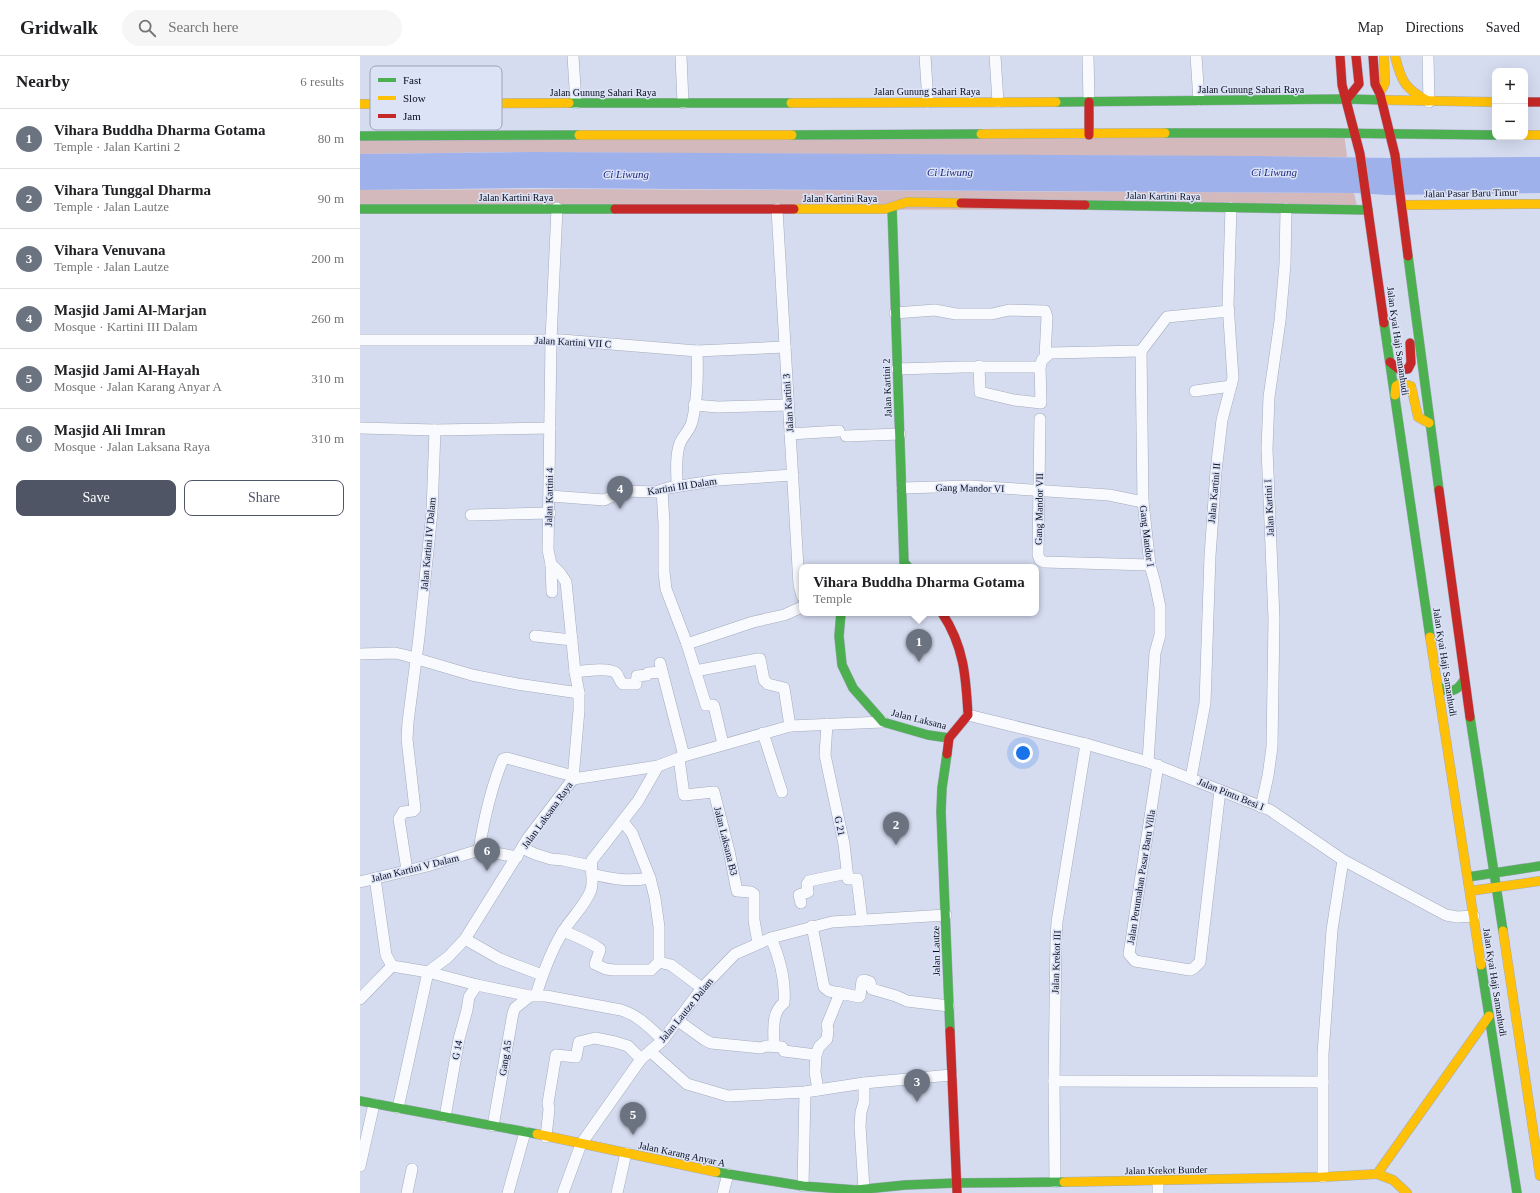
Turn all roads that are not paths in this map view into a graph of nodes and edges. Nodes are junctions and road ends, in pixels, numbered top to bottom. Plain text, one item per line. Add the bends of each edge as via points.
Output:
1 (573, 56) edge
2 (681, 56) edge
3 (925, 56) edge
4 (995, 56) edge
5 (1088, 56) edge
6 (1196, 56) edge
7 (1340, 56) edge
8 (1356, 56) edge
9 (1373, 56) edge
10 (1384, 56) edge
11 (1395, 56) edge
12 (1428, 56) edge
13 (1381, 97) junction
14 (1347, 99) junction
15 (1199, 100) junction
16 (928, 102) junction
17 (998, 102) junction
18 (1089, 102) junction
19 (1429, 102) junction
20 (1492, 102) edge
21 (1528, 102) edge
22 (1540, 102) edge
23 (683, 103) junction
24 (502, 104) edge
25 (576, 104) junction
26 (1089, 134) junction
27 (1356, 134) junction
28 (1390, 134) junction
29 (1492, 135) edge
30 (1528, 135) edge
31 (1540, 135) edge
32 (360, 136) edge
33 (1401, 201) junction
34 (1540, 204) edge
35 (892, 207) junction
36 (360, 208) edge
37 (556, 208) junction
38 (1231, 208) junction
39 (778, 209) junction
40 (1286, 209) junction
41 (1368, 210) junction
42 (1229, 310) junction
43 (895, 313) junction
44 (1417, 329) junction
45 (360, 340) edge
46 (551, 340) junction
47 (785, 347) junction
48 (697, 351) junction
49 (1141, 351) junction
50 (1043, 362) junction
51 (1390, 362) junction
52 (979, 366) junction
53 (897, 369) junction
54 (1231, 386) junction
55 (1195, 392) dead end
56 (1394, 395) junction
57 (694, 405) junction
58 (788, 405) junction
59 (1040, 419) dead end
60 (1429, 423) junction
61 (360, 428) edge
62 (550, 428) junction
63 (435, 430) junction
64 (790, 434) junction
65 (900, 434) junction
66 (793, 475) junction
67 (677, 486) junction
68 (902, 488) junction
69 (662, 490) junction
70 (1039, 491) junction
71 (550, 496) junction
72 (1143, 502) junction
73 (550, 513) junction
74 (471, 515) dead end
75 (551, 564) junction
76 (906, 564) edge
77 (1150, 566) junction
78 (799, 585) edge
79 (552, 592) dead end
80 (799, 608) edge
81 (841, 616) edge
82 (944, 616) edge
83 (535, 636) dead end
84 (572, 640) junction
85 (687, 644) junction
86 (360, 654) edge
87 (416, 657) junction
88 (696, 671) junction
89 (575, 672) junction
90 (1464, 680) junction
91 (1438, 686) junction
92 (579, 693) junction
93 (968, 715) junction
94 (883, 722) junction
95 (827, 724) junction
96 (790, 726) junction
97 (763, 733) junction
98 (949, 738) junction
99 (723, 744) junction
100 (1086, 744) junction
101 (681, 757) junction
102 (1153, 763) junction
103 (658, 766) junction
104 (573, 778) junction
105 (1191, 778) junction
106 (1220, 790) junction
107 (782, 792) dead end
108 (1261, 807) junction
109 (623, 822) junction
110 (479, 850) junction
111 (520, 852) junction
112 (1343, 860) junction
113 (1540, 866) edge
114 (407, 870) junction
115 (591, 870) junction
116 (1494, 873) junction
117 (847, 874) junction
118 (1468, 877) junction
119 (375, 878) junction
120 (650, 878) junction
121 (1540, 881) edge
122 (360, 882) edge
123 (1496, 887) junction
124 (1470, 891) junction
125 (801, 903) dead end
126 (946, 915) junction
127 (1474, 916) junction
128 (862, 920) junction
129 (812, 926) junction
130 (563, 931) junction
131 (771, 938) junction
132 (465, 939) junction
133 (758, 943) junction
134 (659, 962) junction
135 (392, 966) junction
136 (428, 972) junction
137 (542, 975) junction
138 (477, 985) junction
139 (702, 988) junction
140 (840, 994) junction
141 (533, 995) junction
142 (360, 999) edge
143 (949, 1006) junction
144 (1489, 1016) junction
145 (677, 1020) junction
146 (663, 1040) junction
147 (774, 1046) junction
148 (650, 1051) junction
149 (816, 1055) junction
150 (641, 1059) junction
151 (950, 1075) junction
152 (1054, 1081) junction
153 (1323, 1082) junction
154 (864, 1083) junction
155 (818, 1090) junction
156 (805, 1092) junction
157 (360, 1101) edge
158 (374, 1104) junction
159 (398, 1108) junction
160 (445, 1117) junction
161 (493, 1126) junction
162 (525, 1132) junction
163 (546, 1137) junction
164 (581, 1144) junction
165 (1538, 1145) edge
166 (626, 1153) junction
167 (360, 1166) edge
168 (412, 1169) dead end
169 (728, 1174) junction
170 (1377, 1174) junction
171 (1540, 1176) edge
172 (1323, 1177) junction
173 (1158, 1181) junction
174 (1055, 1182) junction
175 (956, 1183) junction
176 (802, 1186) junction
177 (905, 1189) edge
178 (815, 1190) edge
179 (859, 1191) edge
180 (407, 1193) edge
181 (508, 1193) edge
182 (563, 1193) edge
183 (617, 1193) edge
184 (723, 1193) edge
185 (957, 1193) edge
186 (1158, 1193) edge
187 (1407, 1193) edge
188 (1517, 1193) edge

1 - 25 street
2 - 23 street
3 - 16 street
4 - 17 street
5 - 18 street
6 - 15 street
7 - 14 main road, Jalan Kyai Haji Samanhudi via 1342,85
8 - 14 main road via 1359,84
9 - 13 main road, Jalan Kyai Haji Samanhudi via 1375,84
10 - 13 main road via 1385,83
11 - 19 main road via 1402,81 1410,91
12 - 19 street
13 - 14 main road, Jalan Gunung Sahari Raya
13 - 19 main road, Jalan Gunung Sahari Raya
13 - 28 main road, Jalan Kyai Haji Samanhudi
14 - 15 main road, Jalan Gunung Sahari Raya
14 - 27 main road, Jalan Kyai Haji Samanhudi
15 - 18 main road, Jalan Gunung Sahari Raya
16 - 17 main road, Jalan Gunung Sahari Raya
16 - 23 main road, Jalan Gunung Sahari Raya
17 - 18 main road, Jalan Gunung Sahari Raya
18 - 26 main road
19 - 20 main road, Jalan Gunung Sahari Raya
21 - 22 main road
23 - 25 main road, Jalan Gunung Sahari Raya
24 - 25 main road, Jalan Gunung Sahari Raya
26 - 27 main road
26 - 32 main road
27 - 28 main road
27 - 41 main road, Jalan Kyai Haji Samanhudi
28 - 29 main road
28 - 33 main road, Jalan Kyai Haji Samanhudi
30 - 31 main road
33 - 34 main road, Jalan Pasar Baru Timur
33 - 44 main road, Jalan Kyai Haji Samanhudi
35 - 38 main road, Jalan Kartini Raya via 908,202
35 - 39 main road, Jalan Kartini Raya
35 - 43 main road, Jalan Kartini 2
36 - 37 main road, Jalan Kartini Raya
37 - 39 main road, Jalan Kartini Raya
37 - 46 street, Jalan Kartini 4
38 - 40 main road, Jalan Kartini Raya
38 - 42 street, Jalan Kartini II
39 - 47 street, Jalan Kartini 3
40 - 41 main road, Jalan Kartini Raya
40 - 108 street, Jalan Kartini I via 1285,264 1268,412 1267,449 1274,619 1272,746
41 - 51 main road, Jalan Kyai Haji Samanhudi
42 - 49 street via 1167,317
42 - 54 street, Jalan Kartini II via 1233,378
43 - 50 street via 935,310 956,314 992,314 1009,310 1045,311 1047,317
43 - 53 main road, Jalan Kartini 2
44 - 51 main road via 1410,337 1411,363 1408,369 1396,369
44 - 60 main road, Jalan Kyai Haji Samanhudi
45 - 46 street, Jalan Kartini VII C
46 - 48 street, Jalan Kartini VII C
46 - 62 street, Jalan Kartini 4
47 - 48 street, Jalan Kartini VII C
47 - 58 street, Jalan Kartini 3
48 - 57 street via 698,378
49 - 50 street via 1050,353
49 - 72 street, Gang Mandor I
50 - 52 street
50 - 52 street via 1041,404 980,392
51 - 56 main road, Jalan Kyai Haji Samanhudi
52 - 53 street
53 - 65 main road, Jalan Kartini 2
54 - 55 street
54 - 105 street, Jalan Kartini II via 1222,420 1216,471 1205,703
56 - 60 main road via 1396,386 1401,383 1411,386 1418,417
56 - 91 main road, Jalan Kyai Haji Samanhudi
57 - 58 street
57 - 67 street via 690,429 680,442 678,451
58 - 64 street, Jalan Kartini 3
59 - 70 street, Gang Mandor VII
60 - 90 main road, Jalan Kyai Haji Samanhudi
61 - 63 street
62 - 63 street
62 - 71 street, Jalan Kartini 4
63 - 87 street, Jalan Kartini IV Dalam via 432,512
64 - 65 street
64 - 66 street, Jalan Kartini 3
65 - 68 main road, Jalan Kartini 2
66 - 67 street, Kartini III Dalam via 718,480
66 - 78 street, Jalan Kartini 3
67 - 69 street, Kartini III Dalam
68 - 70 street, Gang Mandor VI via 970,486
68 - 76 main road, Jalan Kartini 2
69 - 71 street, Kartini III Dalam via 624,491 604,500
69 - 85 street via 666,589
70 - 72 street, Gang Mandor VI via 1109,495
70 - 77 street, Gang Mandor VII via 1038,555 1041,561
71 - 73 street, Jalan Kartini 4
72 - 77 street, Gang Mandor I
73 - 74 street
73 - 75 street, Jalan Kartini 4 via 548,550
75 - 79 street, Jalan Kartini 4
75 - 84 street via 566,582
77 - 102 street, Gang Mandor I via 1160,607 1160,635 1155,653 1150,744
80 - 85 street
81 - 94 main road via 839,636 842,665 853,688
82 - 93 main road via 958,642 966,676
83 - 84 street
84 - 89 street
85 - 88 street
86 - 87 street via 395,653
87 - 92 street via 472,675
87 - 114 street, Jalan Kartini IV Dalam via 407,739 416,809 402,812 399,818
88 - 96 street via 760,659 764,680 768,684 784,688
88 - 99 street via 706,705 714,706
89 - 92 street
89 - 101 street via 613,672 622,684 636,684 637,676 661,668
90 - 91 main road via 1462,686 1450,692
90 - 116 main road, Jalan Kyai Haji Samanhudi
91 - 118 main road, Jalan Kyai Haji Samanhudi
92 - 104 street
93 - 98 main road
93 - 100 street, Jalan Pintu Besi I
94 - 95 street, Jalan Laksana Raya
94 - 98 main road, Jalan Laksana via 928,735
95 - 96 street, Jalan Laksana Raya
95 - 117 street, G 21 via 825,755 844,844
96 - 97 street, Jalan Laksana Raya
97 - 99 street, Jalan Laksana Raya
97 - 107 street
98 - 126 main road, Jalan Lautze via 941,812
99 - 101 street, Jalan Laksana Raya
100 - 102 street, Jalan Pintu Besi I
100 - 152 street, Jalan Krekot III via 1057,922
101 - 103 street, Jalan Laksana Raya
101 - 133 street, Jalan Laksana B3 via 684,795 714,792 737,891 754,894 754,920
102 - 105 street, Jalan Pintu Besi I
102 - 106 street, Jalan Perumahan Pasar Baru Villa via 1129,954 1135,961 1190,970 1200,962
103 - 104 street, Jalan Laksana Raya
103 - 109 street
104 - 110 street via 507,758 503,759 494,784
104 - 111 street, Jalan Laksana Raya
105 - 106 street, Jalan Pintu Besi I
106 - 108 street, Jalan Pintu Besi I
108 - 112 street, Jalan Pintu Besi I via 1270,810
109 - 115 street via 595,854
109 - 120 street via 632,833
110 - 111 street, Jalan Kartini V Dalam
110 - 114 street, Jalan Kartini V Dalam
111 - 115 street, Jalan Kartini V Dalam via 564,860
111 - 132 street, Jalan Laksana Raya
112 - 127 street, Jalan Pintu Besi I via 1446,915
112 - 153 street via 1332,930
113 - 116 main road
114 - 119 street, Jalan Kartini V Dalam
115 - 120 street, Jalan Kartini V Dalam via 618,880
115 - 130 street via 591,888 586,900
116 - 118 main road
116 - 123 main road, Jalan Kyai Haji Samanhudi
117 - 125 street via 809,881 808,892 799,895
117 - 128 street via 849,879 857,879
118 - 124 main road, Jalan Kyai Haji Samanhudi
119 - 122 street, Jalan Kartini V Dalam
119 - 135 street via 386,955
120 - 134 street via 659,928
121 - 123 main road
123 - 124 main road
123 - 165 main road, Jalan Kyai Haji Samanhudi
124 - 127 main road, Jalan Kyai Haji Samanhudi
126 - 128 street, Jalan Lautze Dalam
126 - 143 main road, Jalan Lautze
127 - 144 main road, Jalan Kyai Haji Samanhudi
128 - 129 street, Jalan Lautze Dalam
129 - 131 street, Jalan Lautze Dalam
129 - 140 street via 824,987
130 - 134 street via 599,948 595,964 606,969 651,970
130 - 137 street
131 - 133 street, Jalan Lautze Dalam
131 - 147 street via 782,965 785,997 784,1003 776,1011
132 - 136 street, Jalan Laksana Raya via 448,957
132 - 137 street via 500,960
133 - 139 street, Jalan Lautze Dalam via 735,954
134 - 139 street via 671,965
135 - 136 street
135 - 142 street
136 - 138 street
136 - 159 street
137 - 141 street
138 - 141 street
138 - 160 street, G 14 via 469,997 458,1039
139 - 145 street, Jalan Lautze Dalam
140 - 143 street via 859,997 864,980 870,982 872,989 905,1000
140 - 149 street via 827,1025 827,1039 819,1047
141 - 146 street via 627,1011 639,1018
141 - 161 street, Gang A5 via 515,1008 513,1013
143 - 151 main road, Jalan Lautze
144 - 170 main road
144 - 188 main road, Jalan Kyai Haji Samanhudi
145 - 146 street, Jalan Lautze Dalam
145 - 147 street via 711,1043 761,1048
146 - 148 street, Jalan Lautze Dalam
147 - 149 street via 782,1047 784,1051
148 - 150 street, Jalan Lautze Dalam
148 - 156 street via 687,1084 728,1096
149 - 155 street
150 - 163 street via 628,1046 595,1038 579,1042 576,1057 556,1055 548,1103
150 - 164 street, Jalan Lautze Dalam
151 - 154 street
151 - 175 main road, Jalan Lautze
152 - 153 street
152 - 174 street, Jalan Krekot III
153 - 172 street
154 - 155 street
154 - 179 street via 860,1126
155 - 156 street
156 - 176 street
157 - 158 main road, Jalan Karang Anyar A
158 - 159 main road, Jalan Karang Anyar A
158 - 167 street
159 - 160 main road, Jalan Karang Anyar A
160 - 161 main road, Jalan Karang Anyar A
161 - 162 main road, Jalan Karang Anyar A
162 - 163 main road, Jalan Karang Anyar A
162 - 181 street
163 - 164 main road, Jalan Karang Anyar A
164 - 166 main road, Jalan Karang Anyar A
164 - 182 street, Jalan Lautze Dalam
165 - 171 main road, Jalan Kyai Haji Samanhudi
166 - 169 main road, Jalan Karang Anyar A
166 - 183 street
168 - 180 street
169 - 176 main road, Jalan Karang Anyar A
169 - 184 street
170 - 172 main road, Jalan Krekot Bunder
170 - 187 main road, Jalan Krekot Bunder via 1392,1180
172 - 173 main road, Jalan Krekot Bunder
173 - 174 main road, Jalan Krekot Bunder
173 - 186 street
174 - 175 main road, Jalan Krekot Bunder
175 - 177 main road, Jalan Karang Anyar A
175 - 185 main road, Jalan Lautze
176 - 178 main road, Jalan Karang Anyar A
177 - 179 main road, Jalan Karang Anyar A
178 - 179 main road, Jalan Karang Anyar A

